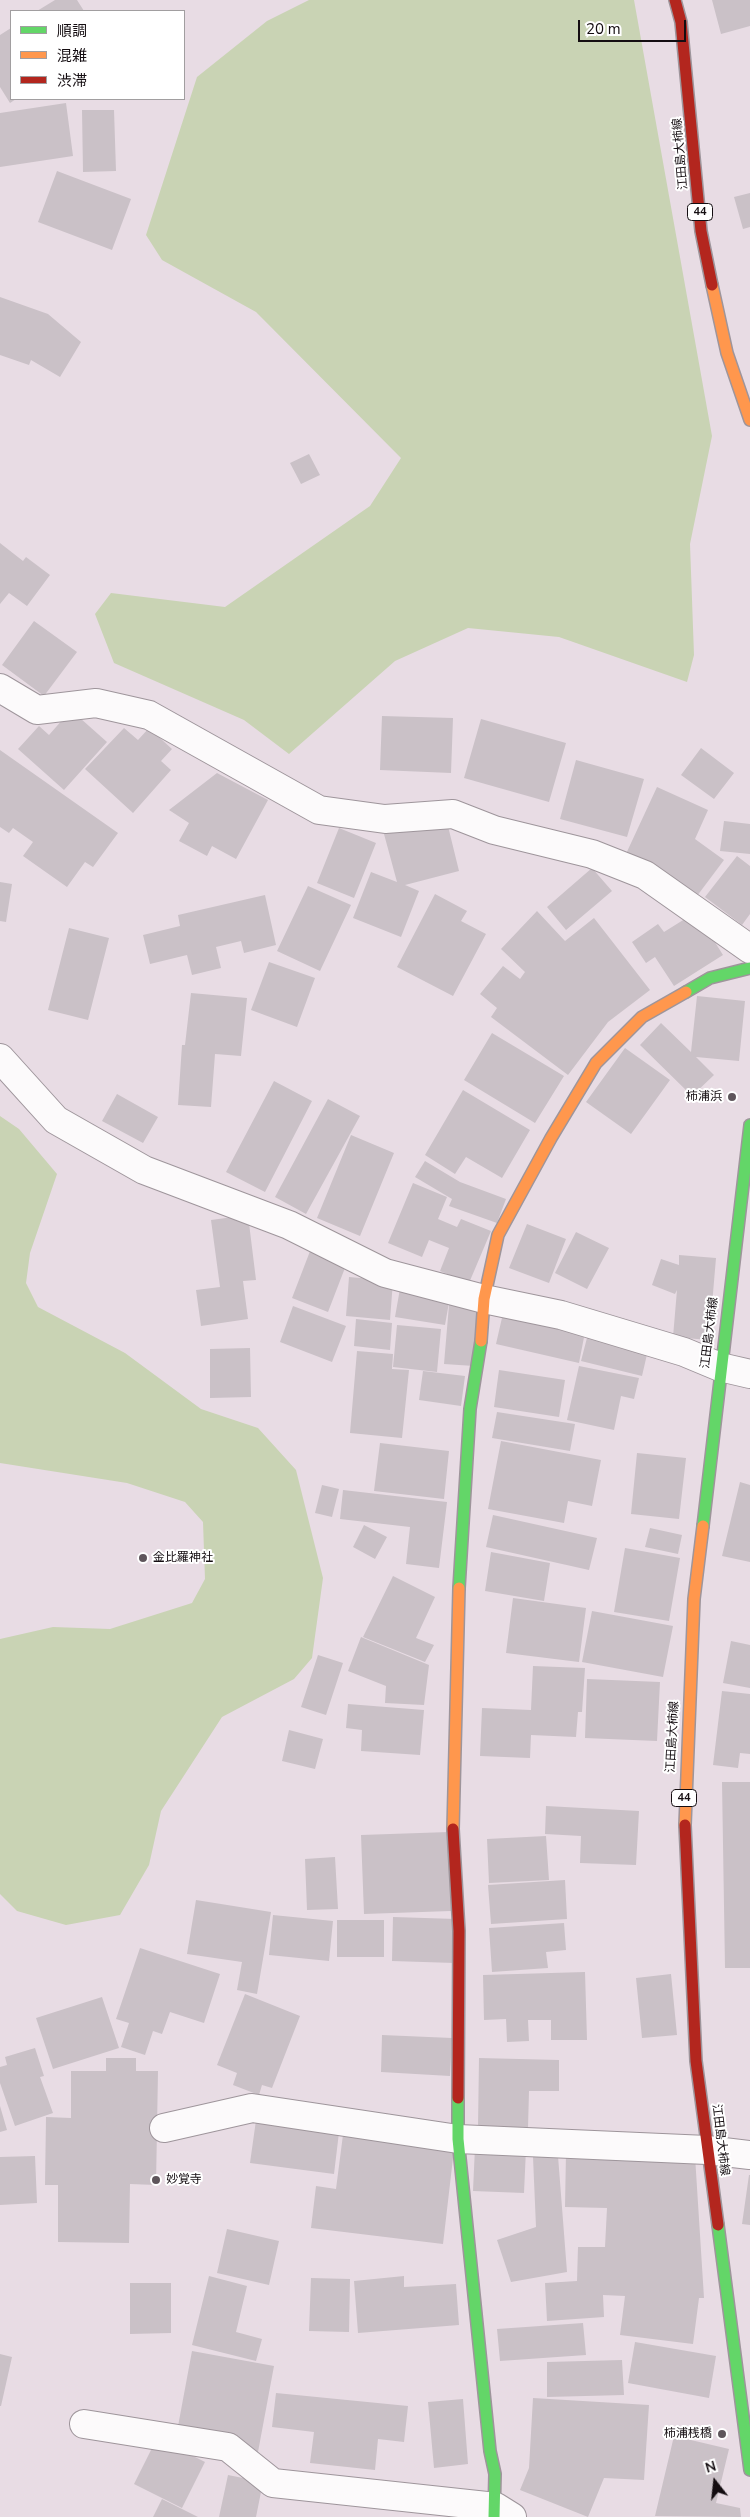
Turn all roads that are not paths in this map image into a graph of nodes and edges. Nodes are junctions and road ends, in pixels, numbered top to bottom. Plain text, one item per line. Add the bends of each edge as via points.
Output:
1 (675, 0) edge
2 (750, 420) edge
3 (0, 688) edge
4 (750, 948) edge
5 (750, 968) edge
6 (0, 1058) edge
7 (750, 1125) edge
8 (484, 1299) junction
9 (720, 1368) junction
10 (750, 1374) edge
11 (164, 2128) dead end
12 (458, 2139) junction
13 (707, 2150) junction
14 (750, 2155) edge
15 (84, 2424) dead end
16 (750, 2470) edge
17 (501, 2514) edge

1 - 2 main road, 江田島大柿線 / 44 via 681,22 701,231 728,353
3 - 4 street via 37,710 96,703 149,715 319,810 385,819 453,814 494,830 592,854 646,875
5 - 8 main road via 710,978 642,1017 596,1063 550,1138 498,1235
6 - 8 street via 56,1120 144,1170 289,1225 385,1274
7 - 9 main road, 江田島大柿線 / 44
8 - 9 street via 561,1315 684,1352
8 - 12 main road via 470,1409 459,1590 453,1825 460,1931
9 - 10 street
9 - 13 main road, 江田島大柿線 / 44 via 694,1599 684,1806 696,2061
11 - 12 street via 252,2108
12 - 13 street
12 - 17 main road via 490,2451
13 - 14 street
13 - 16 main road, 江田島大柿線 / 44
15 - 17 street via 228,2447 273,2483

